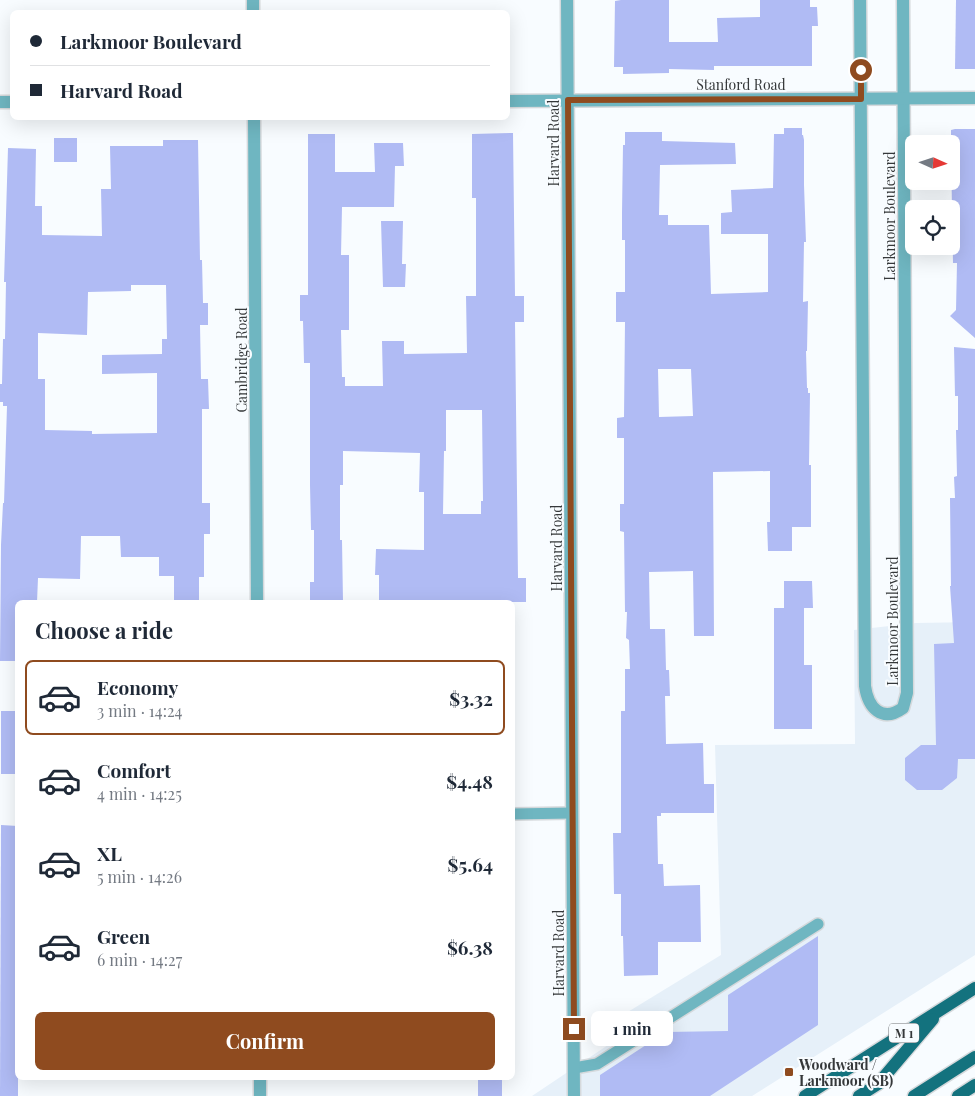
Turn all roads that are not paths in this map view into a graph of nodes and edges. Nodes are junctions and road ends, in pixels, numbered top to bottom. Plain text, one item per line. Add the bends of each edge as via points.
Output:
1 (567, 0) edge
2 (860, 0) edge
3 (903, 0) edge
4 (975, 98) edge
5 (861, 99) junction
6 (903, 99) junction
7 (568, 100) junction
8 (510, 101) edge
9 (254, 120) edge
10 (257, 600) edge
11 (515, 814) edge
12 (572, 814) junction
13 (818, 924) dead end
14 (975, 988) edge
15 (941, 1010) junction
16 (975, 1057) edge
17 (574, 1068) junction
18 (260, 1080) edge
19 (975, 1085) edge
20 (260, 1096) edge
21 (574, 1096) edge
22 (805, 1096) edge
23 (858, 1096) edge
24 (914, 1096) edge
25 (958, 1096) edge

1 - 7 street, Harvard Road
2 - 5 street, Larkmoor Boulevard
3 - 6 street, Larkmoor Boulevard
4 - 6 street, Stanford Road
5 - 6 street, Stanford Road
5 - 6 street, Larkmoor Boulevard via 865,686 866,698 874,709 885,715 895,714 903,708 907,692
5 - 7 street, Stanford Road
7 - 8 street, Stanford Road
7 - 12 street, Harvard Road
9 - 10 street, Cambridge Road
11 - 12 lane
12 - 17 street, Harvard Road
13 - 17 lane via 596,1064
14 - 15 main road, M 1
15 - 22 main road, M 1
15 - 23 main road via 878,1084
16 - 24 main road
17 - 21 street, Harvard Road
18 - 20 street
19 - 25 main road

